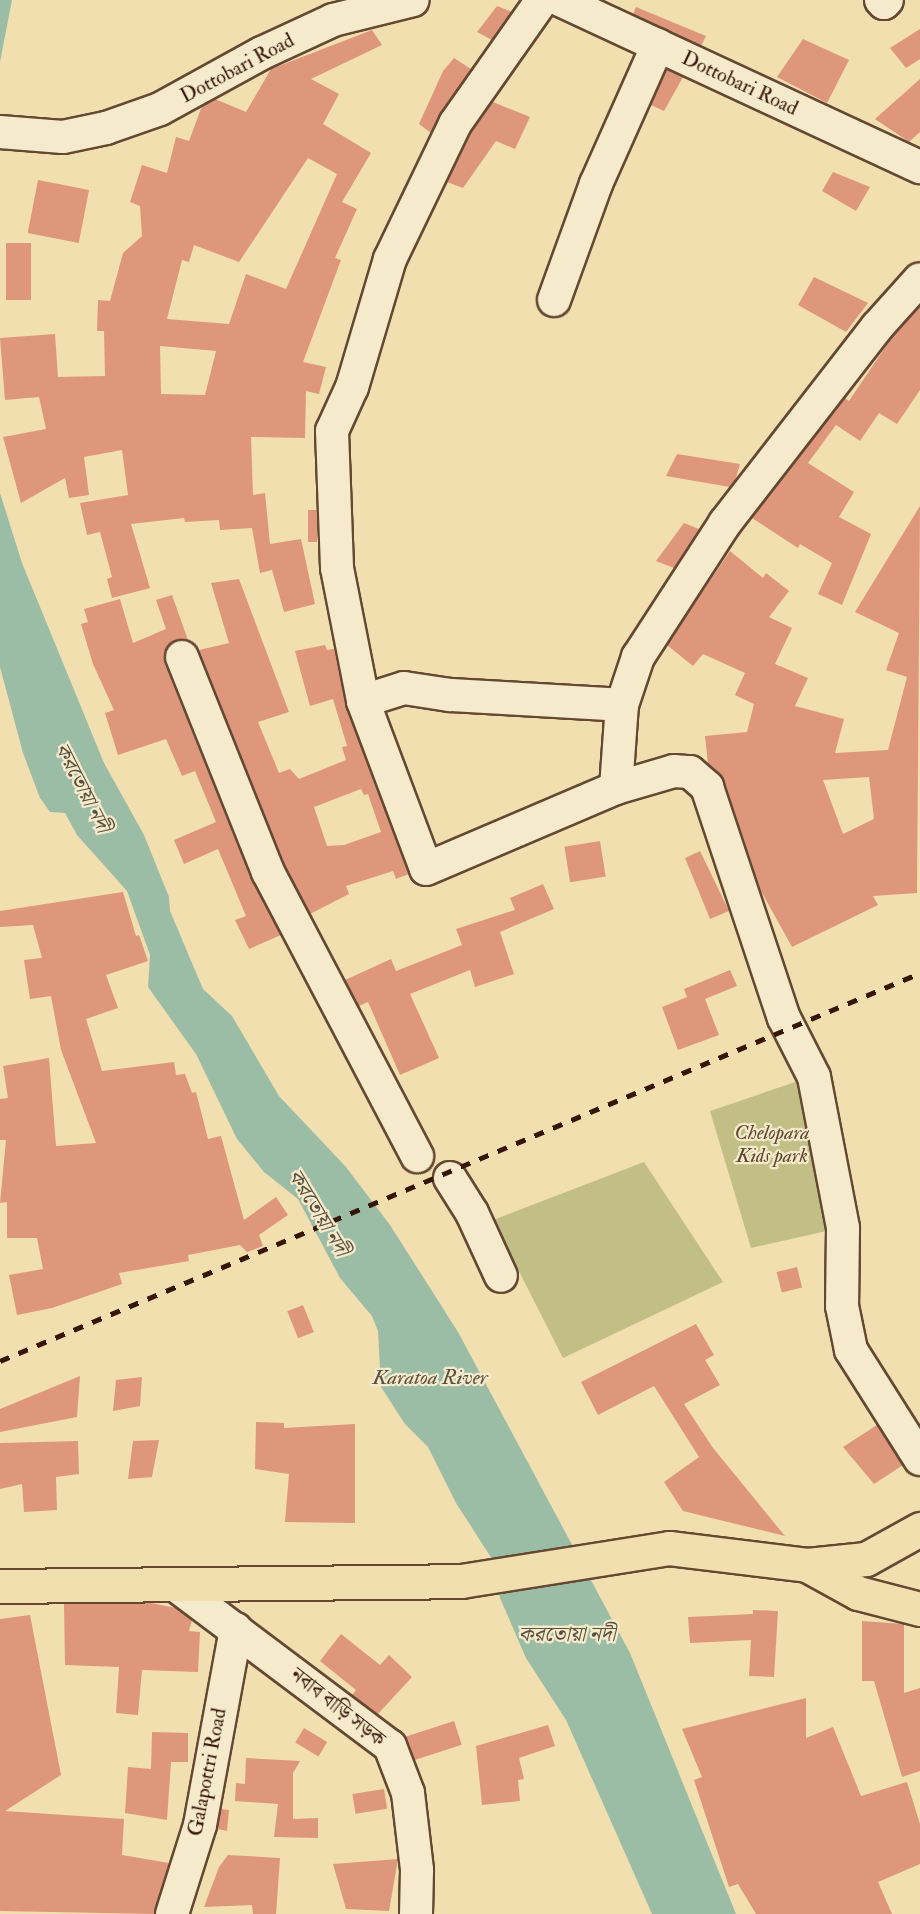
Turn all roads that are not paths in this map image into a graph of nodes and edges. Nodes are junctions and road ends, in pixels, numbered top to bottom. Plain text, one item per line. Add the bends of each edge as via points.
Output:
1 (413, 0) edge
2 (542, 0) edge
3 (560, 0) edge
4 (882, 0) edge
5 (887, 0) edge
6 (658, 45) junction
7 (0, 132) edge
8 (920, 167) edge
9 (920, 279) edge
10 (554, 300) dead end
11 (182, 657) dead end
12 (363, 701) junction
13 (622, 705) junction
14 (616, 788) junction
15 (417, 1156) dead end
16 (450, 1178) dead end
17 (501, 1276) dead end
18 (920, 1459) edge
19 (920, 1528) edge
20 (807, 1565) junction
21 (0, 1586) edge
22 (178, 1587) junction
23 (920, 1609) edge
24 (236, 1629) junction
25 (176, 1900) edge
26 (160, 1914) edge
27 (416, 1914) edge

1 - 7 street, Dottobari Road via 333,20 262,52 160,109 63,138
2 - 12 street via 450,135 390,259 352,387 332,431 337,568
3 - 6 street, Dottobari Road
4 - 5 street
6 - 8 street, Dottobari Road
6 - 10 street via 596,184
9 - 13 street via 877,327 725,523 638,657
11 - 15 street via 268,872
12 - 13 street via 404,688 433,694
12 - 14 street via 426,869
13 - 14 street
14 - 18 street via 674,771 690,772 707,787 784,1018 814,1077 843,1228 842,1306 851,1350
16 - 17 street via 472,1213
19 - 20 main road via 866,1559
20 - 22 main road via 669,1548 461,1581
20 - 23 main road via 858,1593
21 - 22 main road via 113,1583
22 - 24 street, নবাব বাড়ি সড়ক
24 - 25 street, Galapottri Road via 200,1825
24 - 27 street, নবাব বাড়ি সড়ক via 390,1746 408,1793 417,1870
25 - 26 street, Galapottri Road

